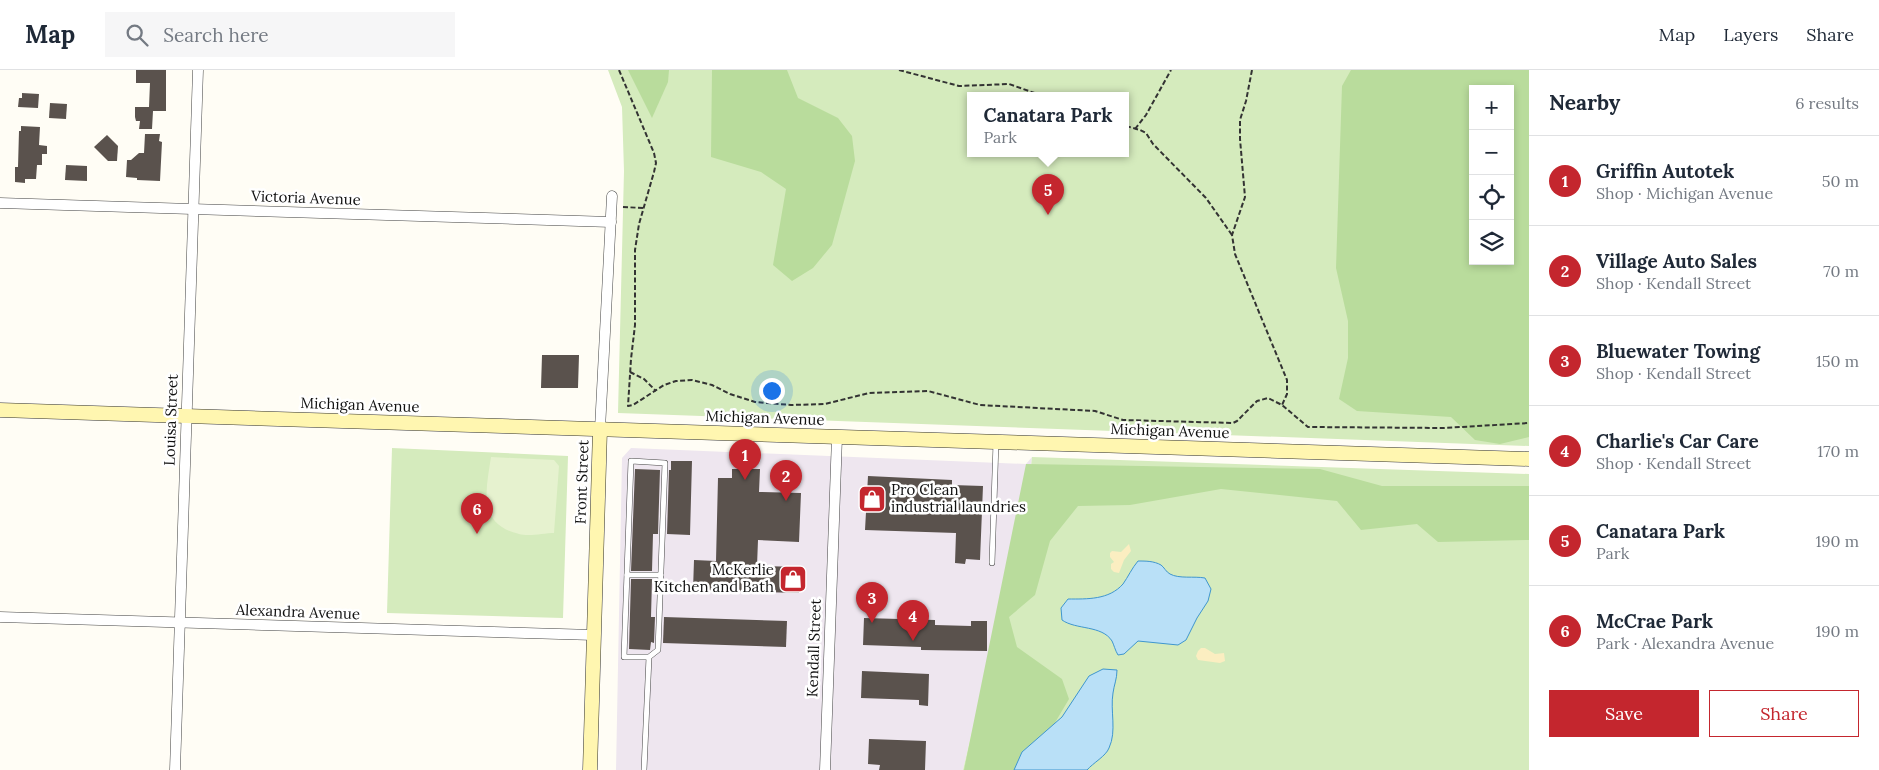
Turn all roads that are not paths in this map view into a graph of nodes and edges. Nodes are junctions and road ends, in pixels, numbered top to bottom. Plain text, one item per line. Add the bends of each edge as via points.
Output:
1 (198, 70) edge
2 (612, 196) dead end
3 (0, 203) edge
4 (192, 209) junction
5 (611, 222) junction
6 (0, 410) edge
7 (187, 416) junction
8 (600, 429) junction
9 (837, 437) junction
10 (996, 442) junction
11 (1529, 459) edge
12 (992, 563) dead end
13 (627, 575) junction
14 (660, 575) junction
15 (0, 617) edge
16 (180, 623) junction
17 (594, 635) junction
18 (649, 657) junction
19 (175, 770) edge
20 (590, 770) edge
21 (644, 770) edge
22 (825, 770) edge

1 - 4 street, Louisa Street
2 - 5 street, Front Street
3 - 4 street, Victoria Avenue
4 - 5 street, Victoria Avenue
4 - 7 street, Louisa Street
5 - 8 street, Front Street
6 - 7 main road, Michigan Avenue
7 - 8 main road, Michigan Avenue
7 - 16 street, Louisa Street
8 - 9 main road, Michigan Avenue
8 - 17 main road, Front Street
9 - 10 main road, Michigan Avenue
9 - 22 street, Kendall Street
10 - 11 main road, Michigan Avenue
10 - 12 lane
13 - 14 lane
13 - 14 lane via 631,462 665,463
13 - 18 lane via 624,657
14 - 18 lane via 658,650
15 - 16 street, Alexandra Avenue
16 - 17 street, Alexandra Avenue
16 - 19 street, Louisa Street
17 - 20 main road, Front Street
18 - 21 lane

